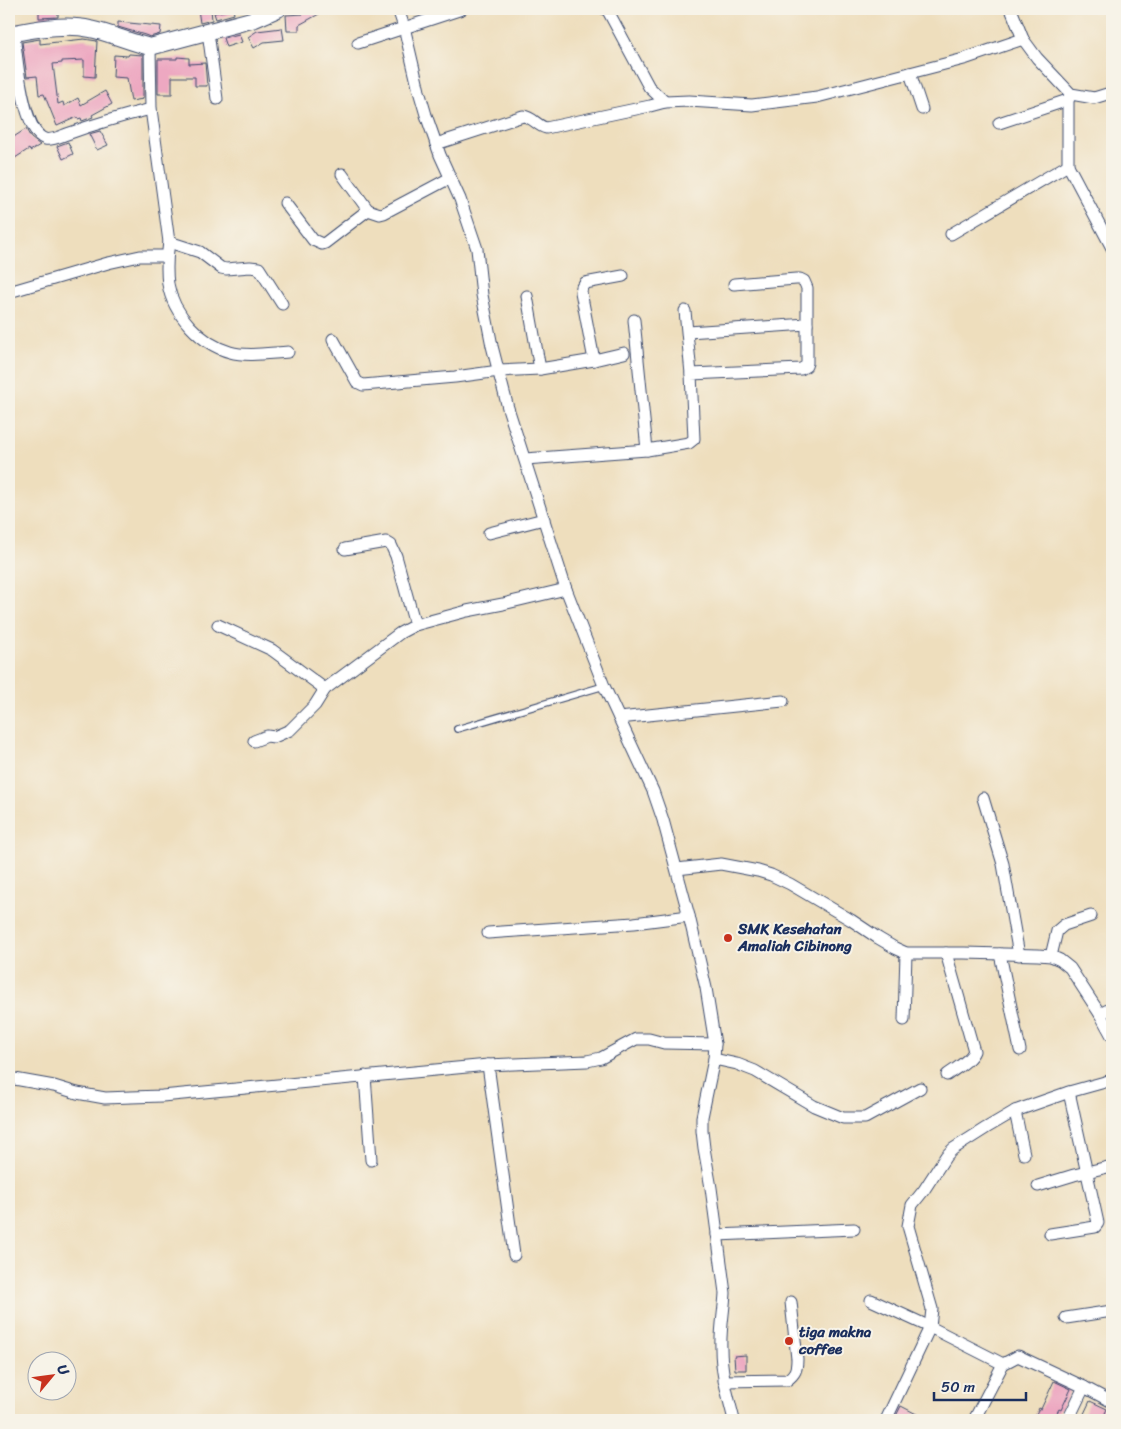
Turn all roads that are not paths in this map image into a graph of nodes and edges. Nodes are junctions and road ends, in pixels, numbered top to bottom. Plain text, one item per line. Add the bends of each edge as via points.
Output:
1 (278, 9) edge
2 (398, 9) edge
3 (462, 9) edge
4 (605, 9) edge
5 (1011, 9) edge
6 (404, 27) junction
7 (208, 32) junction
8 (11, 33) edge
9 (1023, 39) junction
10 (358, 44) dead end
11 (150, 47) junction
12 (910, 73) junction
13 (1112, 95) edge
14 (1070, 97) junction
15 (217, 99) dead end
16 (666, 102) junction
17 (151, 109) junction
18 (922, 109) dead end
19 (999, 123) dead end
20 (436, 144) junction
21 (1068, 165) junction
22 (342, 174) dead end
23 (450, 178) junction
24 (285, 203) dead end
25 (368, 210) junction
26 (951, 234) dead end
27 (169, 242) junction
28 (1112, 248) edge
29 (166, 258) junction
30 (623, 276) dead end
31 (734, 284) dead end
32 (9, 292) edge
33 (526, 296) dead end
34 (282, 304) dead end
35 (685, 311) dead end
36 (634, 320) dead end
37 (807, 324) junction
38 (688, 332) junction
39 (333, 339) dead end
40 (288, 352) dead end
41 (624, 353) dead end
42 (594, 360) junction
43 (540, 369) junction
44 (499, 371) junction
45 (691, 374) junction
46 (648, 450) junction
47 (525, 459) junction
48 (544, 519) junction
49 (489, 532) dead end
50 (345, 549) dead end
51 (566, 589) junction
52 (415, 624) junction
53 (218, 625) dead end
54 (604, 686) junction
55 (325, 689) junction
56 (783, 702) dead end
57 (619, 718) junction
58 (457, 729) dead end
59 (254, 741) dead end
60 (982, 798) dead end
61 (677, 869) junction
62 (689, 916) junction
63 (1091, 916) dead end
64 (488, 933) dead end
65 (906, 953) junction
66 (946, 953) junction
67 (1000, 954) junction
68 (1019, 955) junction
69 (1051, 956) junction
70 (1112, 1008) edge
71 (1100, 1014) junction
72 (904, 1020) dead end
73 (1112, 1036) edge
74 (715, 1044) junction
75 (1020, 1050) dead end
76 (714, 1058) junction
77 (488, 1064) junction
78 (947, 1075) dead end
79 (365, 1076) junction
80 (9, 1078) edge
81 (1112, 1080) edge
82 (920, 1088) dead end
83 (1069, 1092) junction
84 (1015, 1111) junction
85 (1024, 1154) dead end
86 (371, 1160) dead end
87 (1112, 1166) edge
88 (1087, 1172) junction
89 (1038, 1186) dead end
90 (854, 1229) dead end
91 (1050, 1234) dead end
92 (717, 1235) junction
93 (514, 1255) dead end
94 (871, 1300) dead end
95 (791, 1302) dead end
96 (1112, 1311) edge
97 (1066, 1318) dead end
98 (930, 1327) junction
99 (1003, 1364) junction
100 (724, 1381) junction
101 (1084, 1387) junction
102 (1112, 1402) edge
103 (734, 1420) edge
104 (886, 1420) edge
105 (974, 1420) edge
106 (1068, 1420) edge

1 - 7 street
2 - 6 street
3 - 6 street
4 - 16 street via 649,87
5 - 9 street
6 - 10 street
6 - 20 street
7 - 11 street
7 - 15 street
8 - 11 street via 78,27
8 - 17 street via 24,101 35,129 44,139
9 - 12 street
9 - 14 street
11 - 17 street
12 - 16 street via 817,97 784,102 752,105
12 - 18 street
13 - 14 street
14 - 19 street
14 - 21 street
16 - 20 street via 550,127 541,126 524,116
17 - 27 street
20 - 23 street
21 - 26 street
21 - 28 street
22 - 25 street
23 - 25 street via 384,213
23 - 44 street via 477,249 486,322
24 - 25 street via 313,240 322,244
27 - 29 street
27 - 34 street via 200,252 221,268 259,268
29 - 32 street via 140,256
29 - 40 street via 168,285 184,320 210,344 230,352
30 - 42 street via 585,283 582,287
31 - 37 street via 800,279 807,288
33 - 43 street
35 - 38 street
36 - 46 street
37 - 38 street
37 - 45 street via 807,363 802,368
38 - 45 street
39 - 44 street via 360,385
41 - 42 street
42 - 43 street
43 - 44 street
44 - 47 street
45 - 46 street via 693,440
46 - 47 street
47 - 48 street
48 - 49 street
48 - 51 street
50 - 52 street via 386,542 391,545
51 - 52 street
51 - 54 street
52 - 55 street
53 - 55 street via 272,650
54 - 57 street
54 - 58 lane
55 - 59 street via 315,705 290,730
56 - 57 street
57 - 61 street via 652,791
60 - 68 street via 1003,864
61 - 62 street
61 - 65 street via 721,864 771,875
62 - 64 street
62 - 74 street
63 - 69 street via 1064,925 1058,931
65 - 66 street
65 - 72 street
66 - 67 street
66 - 78 street via 974,1051
67 - 68 street
67 - 75 street
68 - 69 street
69 - 71 street via 1070,968
70 - 71 street
71 - 73 street
74 - 76 street
74 - 77 street via 636,1040 601,1058 587,1061
76 - 82 street via 755,1071 814,1106 843,1118 866,1118
76 - 92 street via 702,1124
77 - 79 street
77 - 93 street
79 - 80 street via 162,1096 105,1098
79 - 86 street
81 - 83 street
83 - 84 street
83 - 88 street
84 - 85 street
84 - 98 street via 953,1149 912,1205 908,1226 932,1309
87 - 88 street
88 - 89 street
88 - 91 street via 1097,1225 1095,1228
90 - 92 street
92 - 100 street via 725,1294 720,1346
94 - 98 street
95 - 100 street via 797,1359 795,1374 787,1380
96 - 97 street
98 - 99 street
98 - 104 street
99 - 101 street via 1021,1356
99 - 105 street
100 - 103 street
101 - 102 street
101 - 106 street

